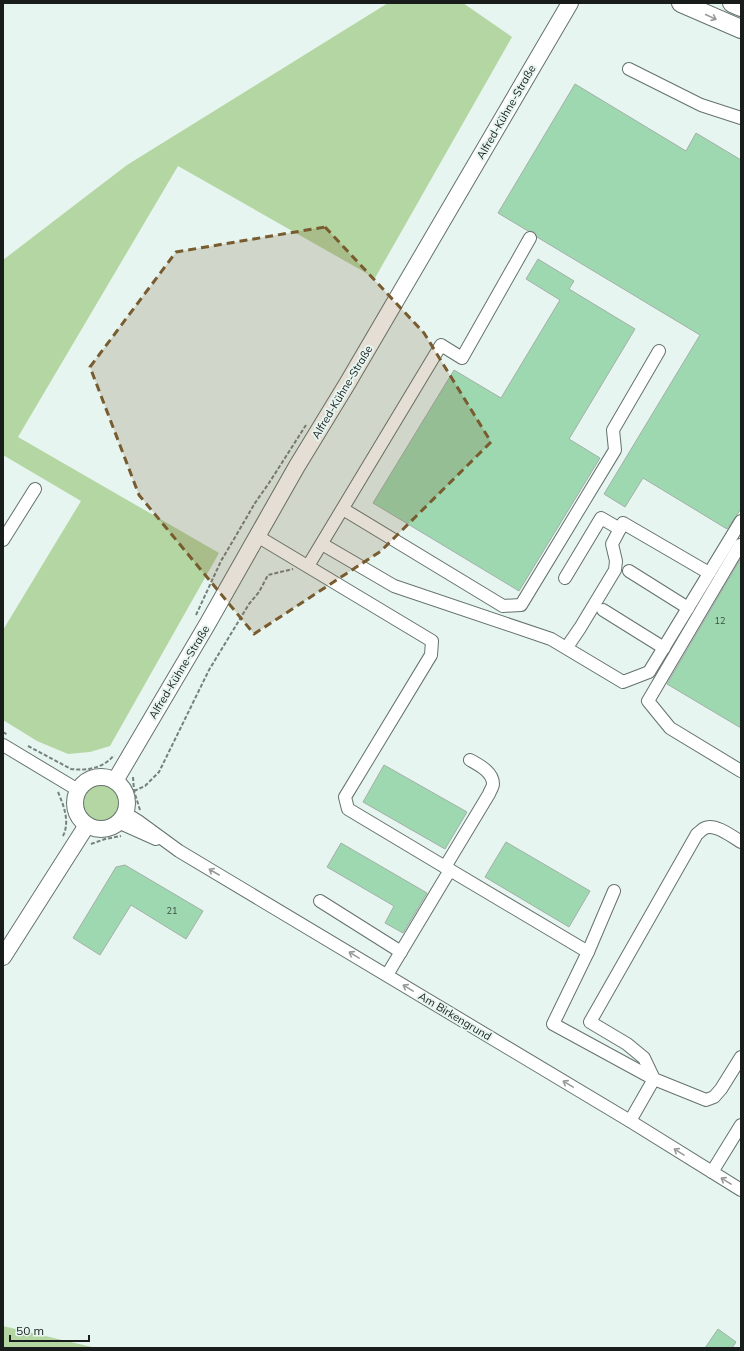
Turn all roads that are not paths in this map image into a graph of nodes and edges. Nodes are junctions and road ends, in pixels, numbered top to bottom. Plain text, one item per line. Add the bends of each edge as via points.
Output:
1 (570, 3) edge
2 (681, 3) edge
3 (732, 3) edge
4 (741, 7) edge
5 (741, 29) edge
6 (629, 70) dead end
7 (741, 118) edge
8 (530, 238) dead end
9 (659, 351) dead end
10 (35, 489) dead end
11 (343, 509) junction
12 (741, 521) edge
13 (620, 529) junction
14 (257, 536) junction
15 (3, 540) edge
16 (322, 544) junction
17 (741, 546) edge
18 (308, 566) junction
19 (629, 571) dead end
20 (709, 573) junction
21 (565, 578) dead end
22 (688, 608) junction
23 (602, 610) dead end
24 (567, 647) junction
25 (664, 648) junction
26 (3, 745) edge
27 (470, 760) dead end
28 (741, 770) edge
29 (115, 781) junction
30 (78, 790) junction
31 (122, 824) junction
32 (87, 825) junction
33 (741, 842) edge
34 (447, 868) junction
35 (614, 891) dead end
36 (320, 901) dead end
37 (401, 952) junction
38 (588, 952) junction
39 (3, 956) edge
40 (387, 975) junction
41 (741, 1057) edge
42 (654, 1079) junction
43 (630, 1121) junction
44 (741, 1125) edge
45 (712, 1172) junction
46 (741, 1190) edge

1 - 14 main road, Alfred-Kühne-Straße
2 -> 5 highway
3 - 4 highway
6 - 7 street via 701,105
8 - 11 street via 462,358 441,345
9 - 11 street via 613,430 615,450 521,605 503,606
10 - 15 street
11 - 16 street
12 - 20 street
13 - 20 street via 624,523
13 - 21 street via 601,518
13 - 24 street via 612,544 616,561 615,570
14 - 18 street
14 - 29 main road, Alfred-Kühne-Straße
16 - 18 street
16 - 24 street via 394,586 551,639
17 - 28 street via 648,701 670,728
18 - 34 street via 432,641 431,655 345,797 348,809
19 - 22 street
20 - 22 street
22 - 25 street
23 - 25 street
24 - 25 street via 623,682 649,672
26 - 30 street
27 - 34 street via 484,768 493,784
29 - 30 main road via 95,778 83,784
29 - 31 main road via 126,795 127,801
30 - 32 main road via 75,809
31 - 32 main road via 103,829
40 -> 31 street, Am Birkengrund via 168,844
32 - 39 main road
33 - 42 street via 710,826 697,834 590,1022 627,1044 644,1058
34 - 37 street
34 - 38 street
35 - 38 street
36 - 37 street
37 - 40 street
38 - 42 street via 553,1024
43 -> 40 street, Am Birkengrund
41 - 42 street via 721,1089 714,1097 706,1100
42 - 43 street
45 -> 43 street, Am Birkengrund
44 - 45 street
46 -> 45 street, Am Birkengrund

